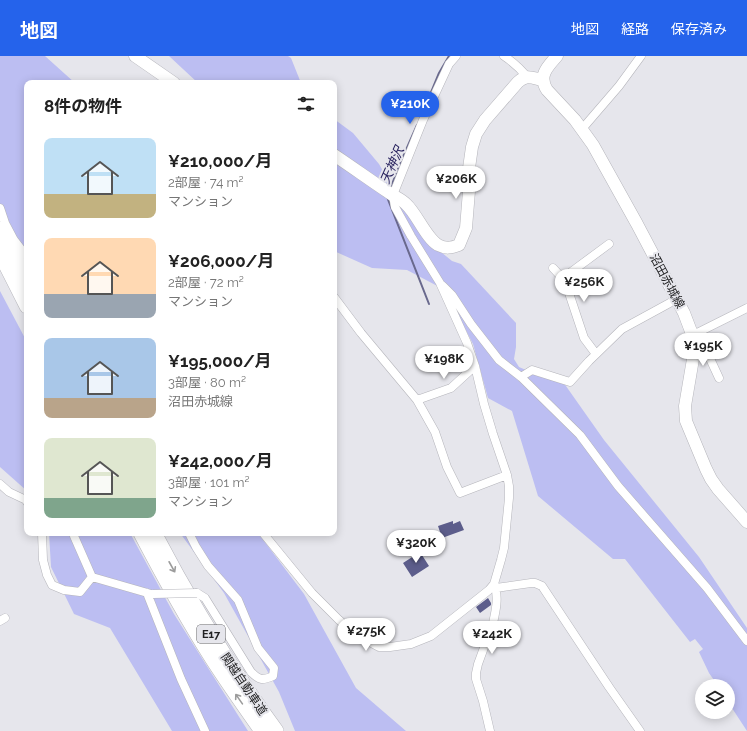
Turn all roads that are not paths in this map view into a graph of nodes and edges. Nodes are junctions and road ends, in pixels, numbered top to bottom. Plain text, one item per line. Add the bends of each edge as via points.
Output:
1 (135, 56) edge
2 (456, 56) edge
3 (504, 56) edge
4 (557, 56) edge
5 (641, 56) edge
6 (513, 59) edge
7 (527, 77) junction
8 (170, 80) edge
9 (543, 80) junction
10 (582, 129) junction
11 (337, 157) edge
12 (393, 195) junction
13 (0, 208) edge
14 (2, 241) edge
15 (609, 244) dead end
16 (24, 253) edge
17 (553, 268) dead end
18 (563, 278) junction
19 (23, 282) edge
20 (440, 283) junction
21 (677, 299) junction
22 (337, 301) edge
23 (747, 308) edge
24 (693, 339) junction
25 (596, 354) junction
26 (475, 366) junction
27 (521, 377) junction
28 (719, 378) dead end
29 (417, 400) junction
30 (507, 475) junction
31 (0, 484) edge
32 (24, 499) edge
33 (747, 522) edge
34 (42, 536) edge
35 (74, 536) edge
36 (143, 536) edge
37 (156, 536) edge
38 (190, 536) edge
39 (265, 536) edge
40 (92, 577) junction
41 (495, 586) junction
42 (150, 594) junction
43 (747, 641) edge
44 (205, 731) edge
45 (262, 731) edge
46 (276, 731) edge
47 (490, 731) edge
48 (640, 731) edge

1 - 8 main road
2 - 12 street via 445,71
3 - 6 street
4 - 9 main road via 547,68
5 - 10 street
6 - 7 street
7 - 9 main road
7 - 12 main road via 518,82 476,134 469,168 466,228 459,245 452,248 437,244 409,206
9 - 10 main road, 沼田赤城線 via 547,90
10 - 21 main road, 沼田赤城線
11 - 12 main road
12 - 20 street via 395,207
13 - 16 street via 14,240
14 - 19 highway
15 - 18 street
17 - 18 street
18 - 25 street via 584,338
20 - 26 street
20 - 27 street via 452,295 499,360
21 - 24 main road, 沼田赤城線
21 - 25 street via 622,329
22 - 29 street
23 - 24 street via 699,332
24 - 28 street via 708,352
24 - 33 main road, 沼田赤城線 via 693,359 684,406 686,421 711,479
25 - 27 street via 570,382 532,370
26 - 29 street via 451,388
26 - 30 street via 484,404
27 - 43 street via 580,435 618,486 707,588
29 - 30 street via 435,432 447,467 460,493
30 - 41 street via 509,498 504,548
31 - 32 street
34 - 40 street via 46,575 52,585 80,592
35 - 40 street
45 -> 36 highway, 関越自動車道 / E17 via 212,658
37 -> 46 highway, 関越自動車道 / E17 via 215,641
38 - 42 street, bridge via 208,566 238,600 258,648 274,668 273,676 266,680 258,679 251,672 205,598 197,593
39 - 41 street via 312,593 339,620 355,634 379,648 400,646 431,636
40 - 42 street
41 - 47 street via 493,623 476,673
41 - 48 street via 531,582 542,586
42 - 44 street via 181,679

